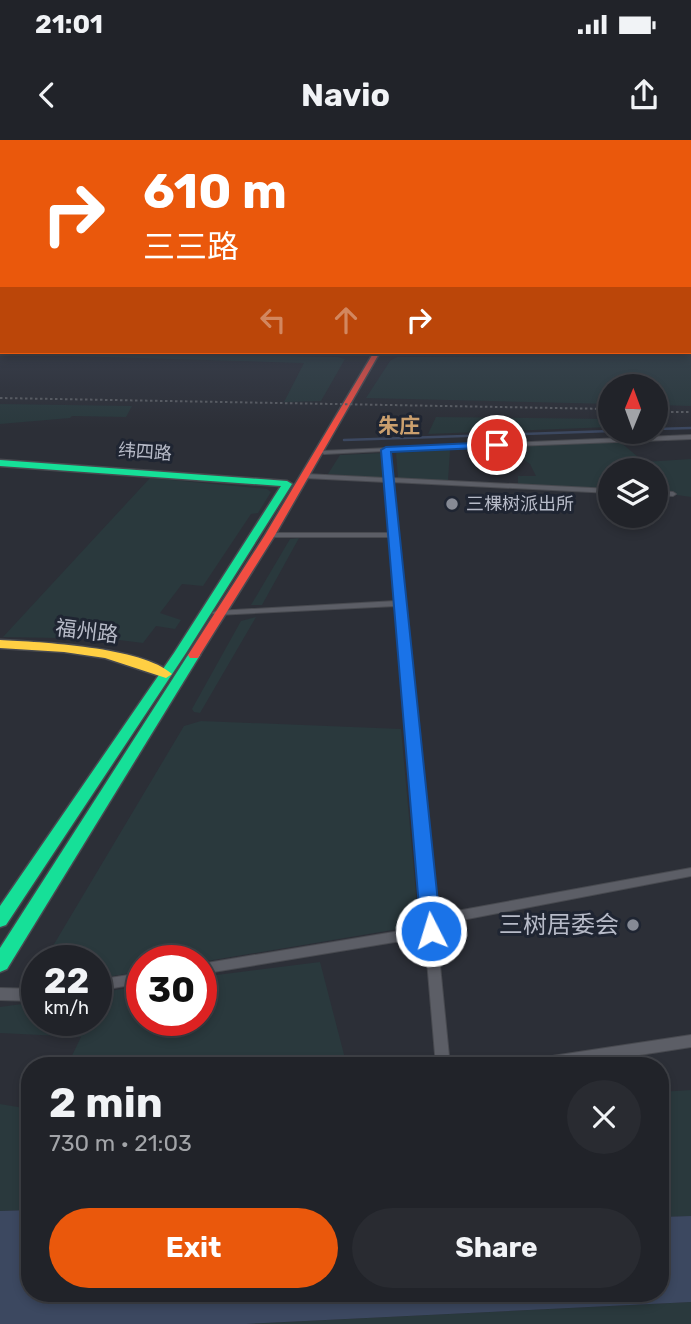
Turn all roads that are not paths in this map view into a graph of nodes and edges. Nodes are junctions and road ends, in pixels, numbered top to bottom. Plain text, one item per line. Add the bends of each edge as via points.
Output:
1 (363, 354) edge
2 (376, 354) edge
3 (691, 437) edge
4 (386, 450) junction
5 (324, 452) dead end
6 (0, 465) edge
7 (305, 476) junction
8 (389, 480) junction
9 (286, 485) junction
10 (598, 490) edge
11 (668, 494) edge
12 (673, 494) dead end
13 (270, 535) junction
14 (394, 535) junction
15 (401, 603) junction
16 (205, 613) junction
17 (222, 613) junction
18 (0, 644) edge
19 (166, 674) junction
20 (691, 872) edge
21 (0, 920) edge
22 (431, 926) junction
23 (0, 964) edge
24 (217, 966) edge
25 (0, 994) edge
26 (21, 995) edge
27 (691, 1041) edge
28 (442, 1057) edge
29 (585, 1057) edge

1 - 9 main road
2 - 7 main road
3 - 4 street
4 - 5 street
4 - 8 street
6 - 9 main road, 纬四路 via 154,472
7 - 8 street
7 - 13 main road
8 - 10 street
8 - 14 street
9 - 16 main road
11 - 12 street
13 - 14 street
13 - 17 main road
14 - 15 street
15 - 17 street
15 - 22 street
16 - 17 street
16 - 19 main road
17 - 23 main road
18 - 19 main road, 福州路 via 106,652 139,660
19 - 21 main road
20 - 22 street
22 - 24 street
22 - 28 street
25 - 26 street
27 - 29 street

